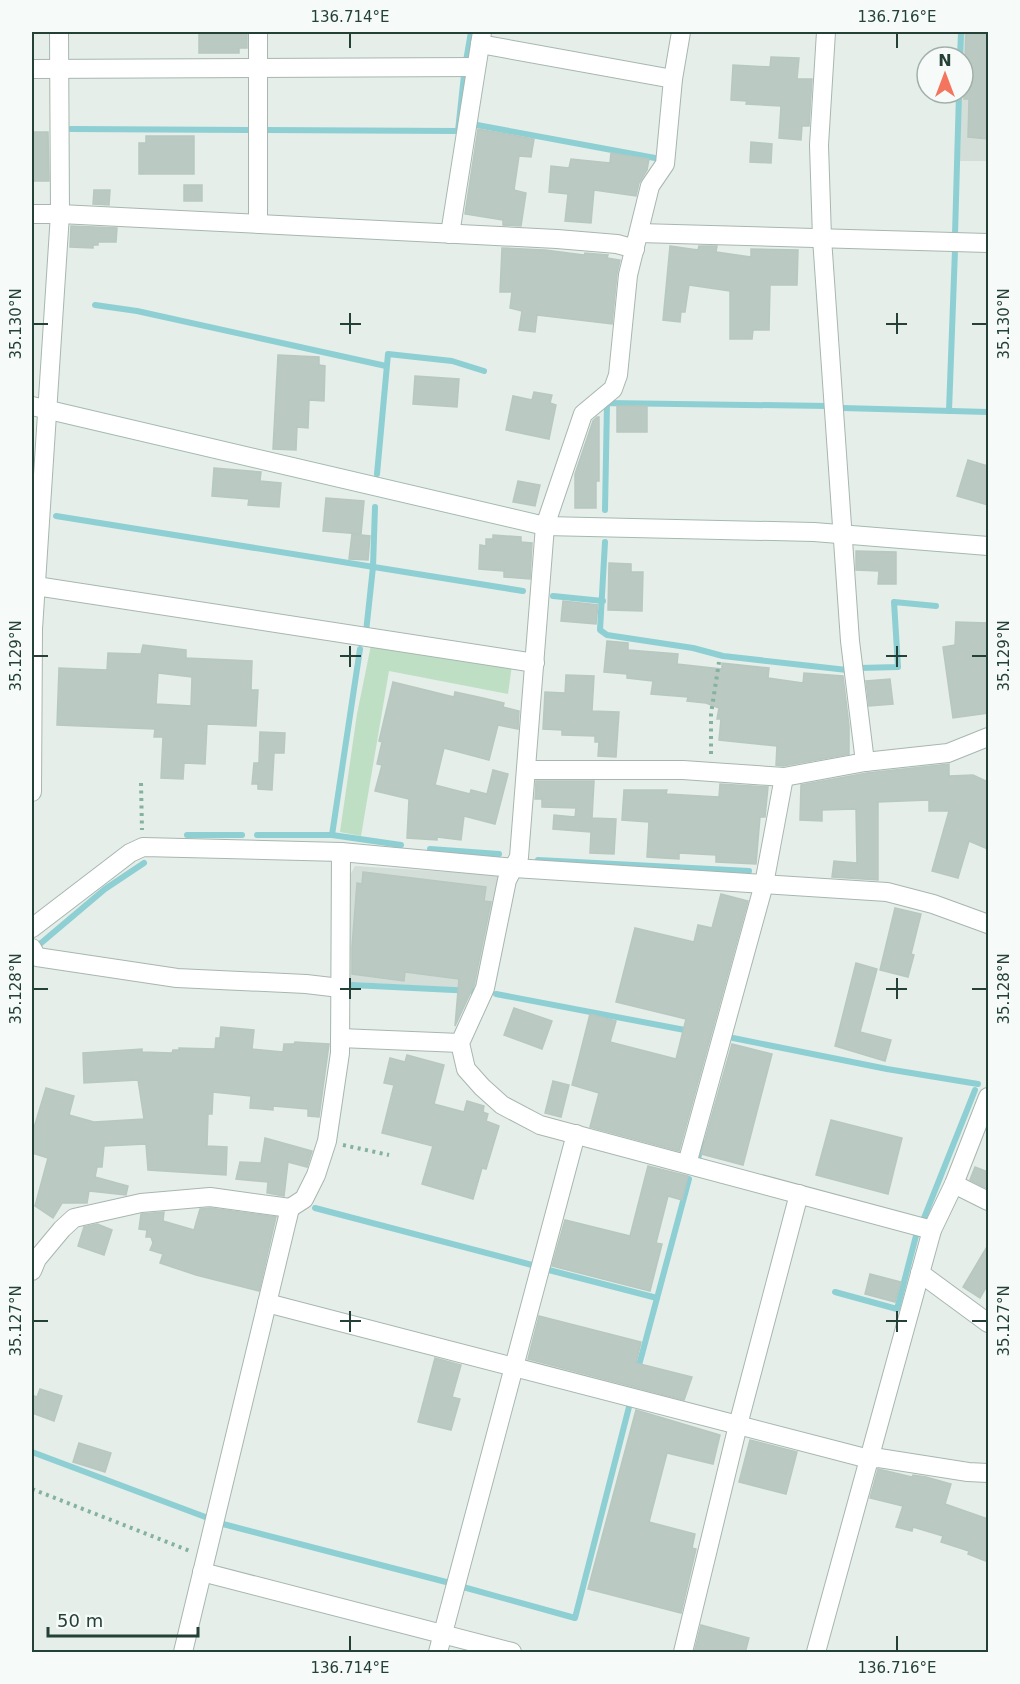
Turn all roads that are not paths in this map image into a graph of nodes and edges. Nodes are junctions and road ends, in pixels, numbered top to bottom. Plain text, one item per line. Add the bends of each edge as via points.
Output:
1 (59, 32) edge
2 (258, 32) edge
3 (681, 32) edge
4 (826, 32) edge
5 (481, 38) edge
6 (476, 67) junction
7 (258, 68) junction
8 (32, 69) edge
9 (60, 69) junction
10 (673, 79) junction
11 (32, 214) edge
12 (60, 214) junction
13 (258, 223) junction
14 (450, 234) junction
15 (822, 238) junction
16 (637, 241) junction
17 (988, 243) edge
18 (40, 409) edge
19 (545, 526) junction
20 (843, 535) junction
21 (988, 546) edge
22 (36, 586) junction
23 (32, 656) edge
24 (535, 663) junction
25 (988, 737) edge
26 (865, 762) junction
27 (32, 766) edge
28 (526, 770) junction
29 (784, 777) junction
30 (32, 792) edge
31 (341, 852) junction
32 (514, 868) junction
33 (764, 884) junction
34 (988, 924) edge
35 (32, 928) edge
36 (34, 952) edge
37 (340, 988) junction
38 (340, 1038) junction
39 (460, 1043) junction
40 (988, 1097) edge
41 (576, 1134) junction
42 (687, 1164) junction
43 (954, 1184) junction
44 (799, 1194) junction
45 (988, 1201) edge
46 (290, 1208) junction
47 (932, 1230) junction
48 (34, 1262) edge
49 (920, 1273) junction
50 (267, 1303) junction
51 (988, 1323) edge
52 (514, 1368) junction
53 (738, 1425) junction
54 (869, 1459) junction
55 (988, 1473) edge
56 (204, 1565) junction
57 (443, 1635) junction
58 (183, 1653) edge
59 (438, 1653) edge
60 (512, 1653) edge
61 (683, 1653) edge
62 (816, 1653) edge

1 - 9 street
2 - 7 street
3 - 10 street
4 - 15 street via 819,145
5 - 6 street
5 - 10 street
6 - 7 street
6 - 14 street
7 - 9 street
7 - 13 street
8 - 9 street
9 - 12 street
10 - 16 street via 665,164 650,186
11 - 12 street
12 - 13 street
12 - 18 street
13 - 14 street
14 - 16 street via 617,244
15 - 16 street
15 - 17 street
15 - 20 street
16 - 19 street via 628,275 618,375 613,389 583,414
18 - 19 street
18 - 22 street
19 - 20 street
19 - 24 street
20 - 21 street
20 - 26 street via 850,641
22 - 23 street
22 - 24 street
23 - 27 street
24 - 28 street
25 - 26 street via 948,753
26 - 29 street
27 - 30 street
28 - 29 street via 683,770
28 - 32 street via 519,857
29 - 33 street
31 - 32 street
31 - 35 street via 143,847
31 - 37 street
32 - 33 street
32 - 39 street via 507,880 485,988
33 - 34 street via 887,892
33 - 42 street
36 - 37 street via 177,978
37 - 38 street
38 - 39 street
38 - 46 street via 327,1141 304,1199
39 - 41 street via 466,1069 502,1106 540,1125
40 - 43 street
41 - 42 street
41 - 52 street
42 - 44 street
43 - 45 street
43 - 47 street
44 - 47 street
44 - 53 street
46 - 48 street via 210,1197 141,1203 74,1218
46 - 50 street
47 - 49 street
49 - 51 street
49 - 54 street
50 - 52 street
50 - 56 street
52 - 53 street
52 - 57 street
53 - 54 street
53 - 61 street
54 - 55 street
54 - 62 street
56 - 57 street
56 - 58 street
57 - 59 street
57 - 60 street

